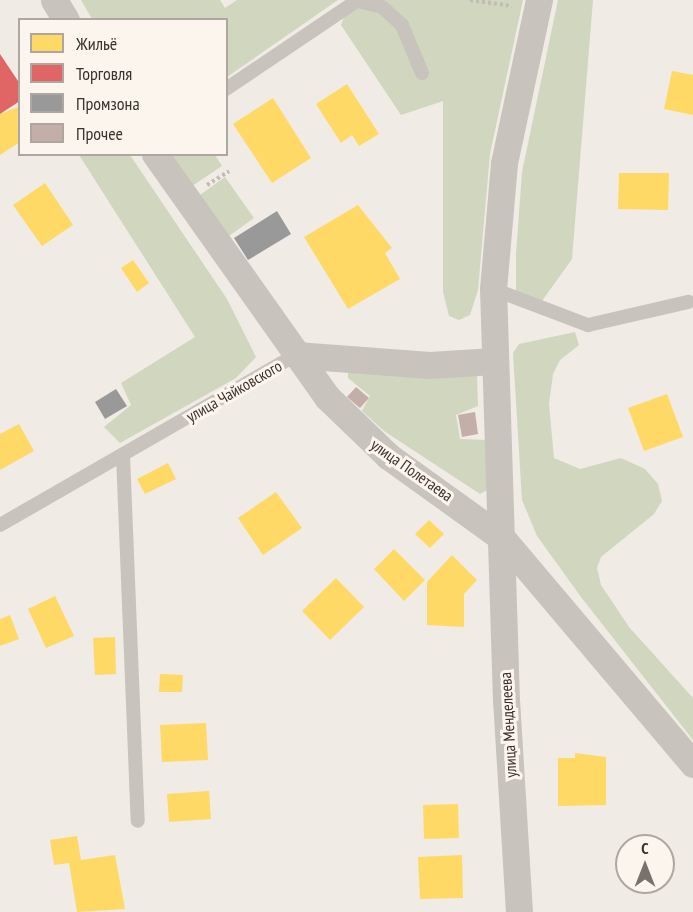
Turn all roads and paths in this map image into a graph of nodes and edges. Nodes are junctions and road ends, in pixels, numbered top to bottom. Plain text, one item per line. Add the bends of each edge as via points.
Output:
1 (54, 0) edge
2 (358, 0) edge
3 (470, 0) edge
4 (538, 4) edge
5 (65, 18) edge
6 (422, 74) dead end
7 (228, 88) edge
8 (156, 156) edge
9 (229, 171) dead end
10 (196, 191) dead end
11 (493, 289) junction
12 (688, 302) dead end
13 (296, 355) junction
14 (494, 361) junction
15 (123, 455) junction
16 (0, 525) edge
17 (502, 538) junction
18 (693, 764) edge
19 (138, 821) dead end
20 (519, 912) edge

1 - 5 street
2 - 6 lane via 382,7 402,24
2 - 7 lane
3 - 4 path
4 - 11 street via 504,163
8 - 13 street, улица Полетаева
9 - 10 path
11 - 12 lane via 588,325
11 - 14 street
13 - 14 street, улица Чайковского via 430,365
13 - 15 lane, улица Чайковского
13 - 17 street, улица Полетаева via 358,430
14 - 17 street
15 - 16 lane, улица Чайковского
15 - 19 lane
17 - 18 street, улица Полетаева
17 - 20 street, улица Менделеева

